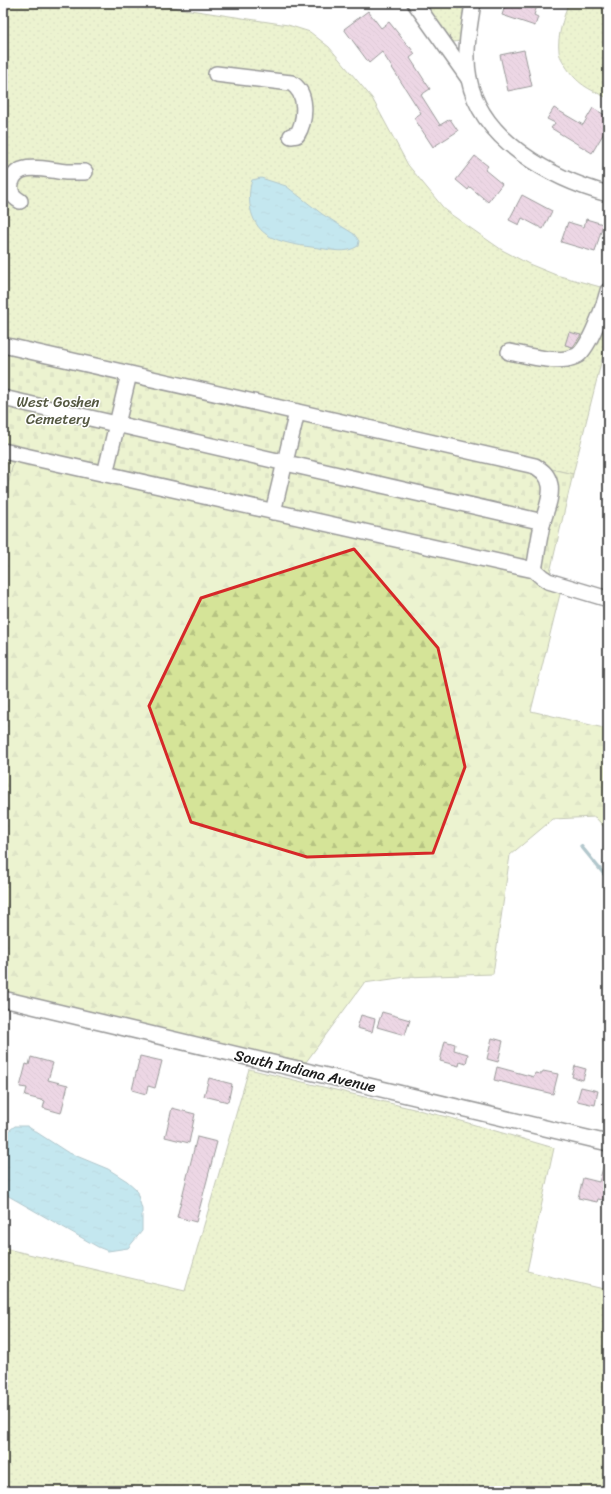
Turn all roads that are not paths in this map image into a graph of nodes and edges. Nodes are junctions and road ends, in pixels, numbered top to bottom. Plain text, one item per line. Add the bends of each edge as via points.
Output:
1 (415, 3) edge
2 (473, 3) edge
3 (216, 74) dead end
4 (469, 79) junction
5 (291, 136) dead end
6 (85, 172) dead end
7 (608, 194) edge
8 (20, 201) dead end
9 (608, 291) edge
10 (3, 345) edge
11 (509, 352) dead end
12 (129, 374) junction
13 (3, 398) edge
14 (297, 412) junction
15 (117, 425) junction
16 (3, 451) edge
17 (284, 463) junction
18 (105, 474) junction
19 (273, 512) junction
20 (543, 522) junction
21 (534, 570) junction
22 (608, 599) edge
23 (3, 999) edge
24 (608, 1144) edge

1 - 4 street
2 - 4 street via 467,54
3 - 5 street via 291,83 298,87 302,94 301,129 297,135
4 - 7 street via 475,98 486,118 510,144 533,161 568,180
6 - 8 street via 31,168 21,170 10,184 10,191
9 - 11 street via 591,335 578,355 552,360
10 - 12 street
12 - 14 street
12 - 15 street
13 - 15 street
14 - 17 street
14 - 20 street via 536,466 544,472 550,487
15 - 17 street
15 - 18 street
16 - 18 street
17 - 19 street
17 - 20 street
18 - 19 street
19 - 21 street
20 - 21 street
21 - 22 street via 548,581
23 - 24 street, South Indiana Avenue

